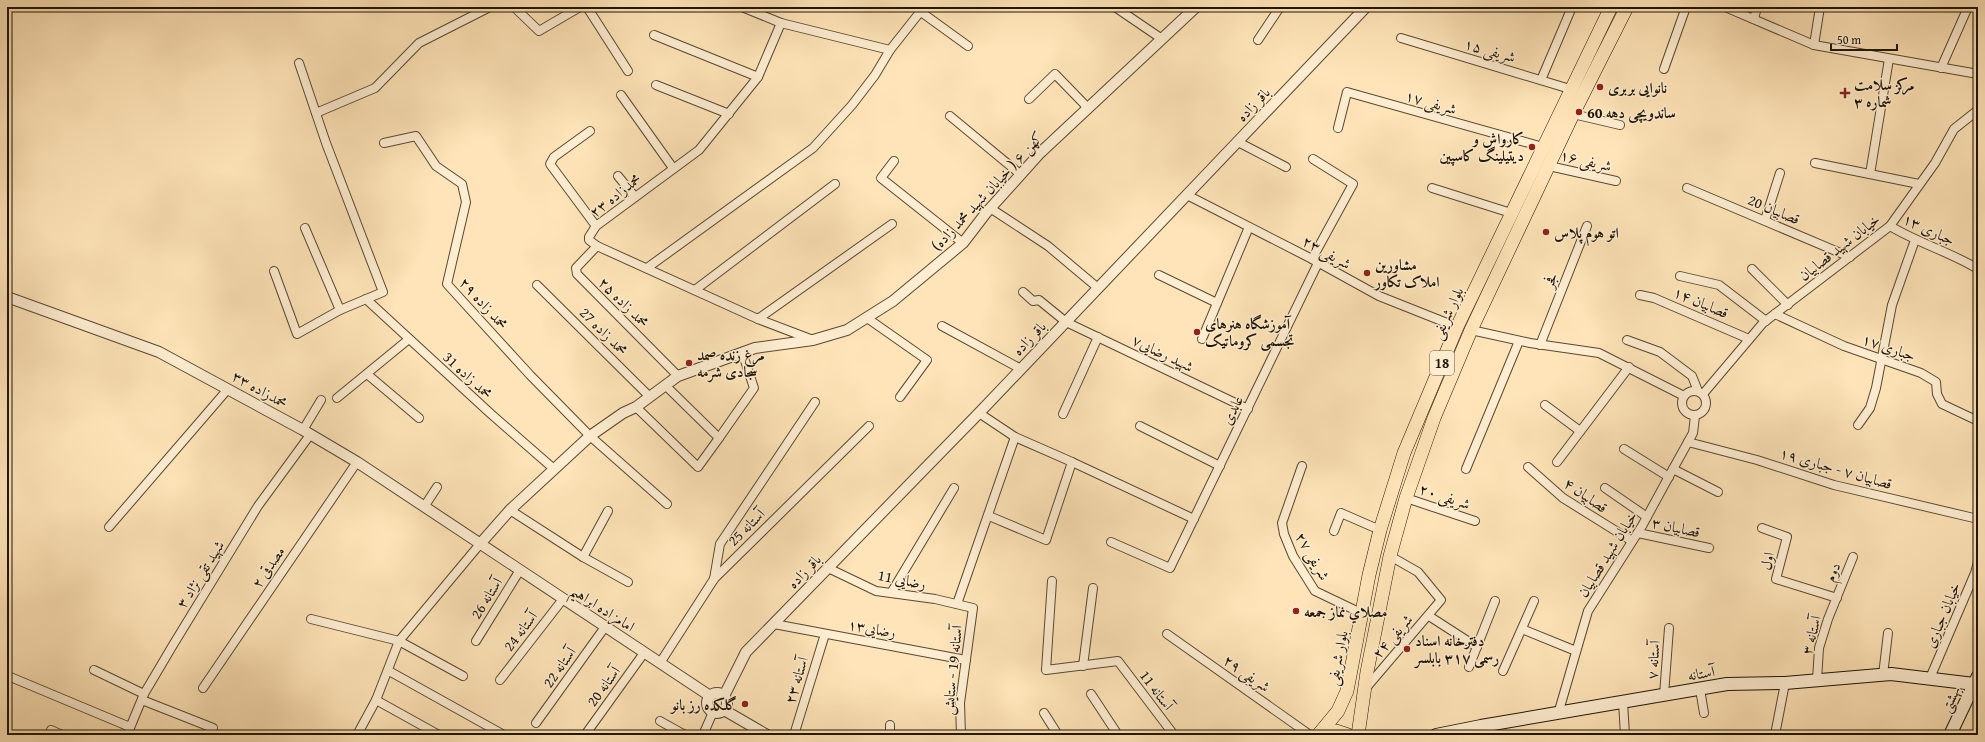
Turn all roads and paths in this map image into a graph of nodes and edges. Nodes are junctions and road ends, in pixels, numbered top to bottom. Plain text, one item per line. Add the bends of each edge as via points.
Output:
1 (490, 7) edge
2 (514, 7) edge
3 (580, 7) edge
4 (587, 7) edge
5 (742, 7) edge
6 (1115, 7) edge
7 (1196, 7) edge
8 (1280, 7) edge
9 (1366, 7) edge
10 (1572, 7) edge
11 (1611, 7) edge
12 (1627, 7) edge
13 (1686, 7) edge
14 (1725, 7) edge
15 (1758, 7) edge
16 (1820, 7) edge
17 (1968, 7) edge
18 (923, 10) edge
19 (1754, 19) junction
20 (781, 23) junction
21 (654, 35) dead end
22 (1401, 38) dead end
23 (1162, 39) junction
24 (1258, 40) dead end
25 (1814, 45) junction
26 (968, 46) dead end
27 (890, 50) junction
28 (1889, 59) junction
29 (299, 63) dead end
30 (1941, 68) junction
31 (1664, 69) dead end
32 (628, 70) dead end
33 (1978, 74) edge
34 (758, 77) junction
35 (1541, 80) junction
36 (656, 85) dead end
37 (1570, 89) junction
38 (622, 95) dead end
39 (1029, 99) dead end
40 (1088, 108) junction
41 (1978, 110) edge
42 (316, 113) junction
43 (729, 114) junction
44 (1573, 114) junction
45 (950, 116) dead end
46 (1620, 125) dead end
47 (1338, 128) dead end
48 (590, 131) dead end
49 (1238, 142) junction
50 (384, 143) dead end
51 (1543, 147) junction
52 (1313, 159) dead end
53 (894, 162) dead end
54 (1815, 163) dead end
55 (1549, 166) junction
56 (1286, 167) dead end
57 (673, 168) junction
58 (1780, 173) dead end
59 (1020, 174) junction
60 (1870, 174) junction
61 (618, 176) dead end
62 (1616, 181) dead end
63 (835, 184) dead end
64 (1919, 184) junction
65 (1432, 188) dead end
66 (1687, 188) dead end
67 (1187, 195) junction
68 (635, 197) junction
69 (990, 208) junction
70 (1511, 212) junction
71 (1765, 220) junction
72 (892, 224) dead end
73 (596, 226) junction
74 (1586, 226) dead end
75 (1890, 226) junction
76 (1249, 227) junction
77 (305, 228) dead end
78 (1915, 240) junction
79 (963, 244) junction
80 (597, 246) junction
81 (1850, 257) junction
82 (1315, 261) junction
83 (647, 268) junction
84 (1978, 268) edge
85 (1752, 269) dead end
86 (274, 271) dead end
87 (1159, 275) dead end
88 (1680, 276) dead end
89 (537, 286) dead end
90 (1098, 288) junction
91 (695, 290) junction
92 (1023, 292) dead end
93 (1640, 295) dead end
94 (7, 297) edge
95 (366, 299) junction
96 (1217, 303) junction
97 (1788, 305) junction
98 (340, 310) junction
99 (1775, 314) junction
100 (868, 318) junction
101 (758, 319) junction
102 (1766, 320) junction
103 (1066, 322) junction
104 (942, 326) dead end
105 (1457, 327) junction
106 (1472, 330) junction
107 (1098, 337) junction
108 (409, 339) junction
109 (1202, 339) dead end
110 (1749, 339) junction
111 (813, 340) junction
112 (1627, 340) dead end
113 (1519, 341) junction
114 (1540, 345) junction
115 (742, 352) junction
116 (1881, 359) junction
117 (1630, 368) junction
118 (1021, 369) junction
119 (367, 374) junction
120 (678, 376) junction
121 (666, 386) junction
122 (228, 389) junction
123 (1700, 392) junction
124 (1684, 396) junction
125 (650, 397) junction
126 (900, 397) dead end
127 (337, 398) dead end
128 (321, 400) dead end
129 (815, 402) dead end
130 (1545, 404) dead end
131 (636, 407) junction
132 (1248, 409) junction
133 (980, 413) junction
134 (1063, 414) dead end
135 (1695, 416) junction
136 (419, 418) dead end
137 (1978, 421) edge
138 (1858, 425) dead end
139 (869, 426) dead end
140 (1140, 426) dead end
141 (1580, 431) junction
142 (307, 433) junction
143 (590, 436) junction
144 (719, 438) junction
145 (1015, 438) junction
146 (1688, 442) junction
147 (1624, 449) dead end
148 (357, 462) junction
149 (1072, 462) junction
150 (1557, 462) dead end
151 (1220, 466) junction
152 (1302, 466) dead end
153 (1528, 467) dead end
154 (554, 468) junction
155 (1466, 469) dead end
156 (1673, 469) junction
157 (1669, 477) junction
158 (437, 487) dead end
159 (954, 488) dead end
160 (1605, 488) dead end
161 (1718, 492) dead end
162 (1406, 498) junction
163 (667, 504) dead end
164 (424, 507) junction
165 (510, 510) junction
166 (608, 511) dead end
167 (989, 516) junction
168 (1647, 517) junction
169 (1194, 519) junction
170 (1978, 519) edge
171 (1475, 520) dead end
172 (109, 527) dead end
173 (1762, 528) dead end
174 (1380, 530) junction
175 (1334, 531) dead end
176 (1638, 533) junction
177 (1632, 541) junction
178 (1111, 542) dead end
179 (480, 544) junction
180 (1709, 548) dead end
181 (1390, 556) junction
182 (583, 557) junction
183 (1853, 557) dead end
184 (1978, 562) edge
185 (828, 568) junction
186 (520, 570) junction
187 (714, 579) junction
188 (1052, 581) dead end
189 (628, 582) dead end
190 (1093, 588) dead end
191 (891, 593) junction
192 (1837, 598) junction
193 (563, 599) junction
194 (1495, 601) dead end
195 (1534, 601) dead end
196 (957, 604) junction
197 (973, 608) joint
198 (1361, 613) junction
199 (1428, 616) junction
200 (311, 619) dead end
201 (774, 624) junction
202 (605, 627) junction
203 (1669, 628) dead end
204 (1522, 629) junction
205 (1888, 633) dead end
206 (825, 634) junction
207 (1167, 634) dead end
208 (399, 641) junction
209 (476, 641) dead end
210 (1477, 647) junction
211 (1576, 651) junction
212 (644, 653) junction
213 (966, 660) junction
214 (660, 663) junction
215 (1083, 666) junction
216 (1469, 667) dead end
217 (94, 670) dead end
218 (388, 671) junction
219 (1503, 671) dead end
220 (1883, 675) junction
221 (8, 676) edge
222 (463, 676) dead end
223 (1930, 678) junction
224 (500, 680) dead end
225 (1817, 680) junction
226 (1785, 682) junction
227 (1977, 682) edge
228 (203, 688) dead end
229 (1700, 689) junction
230 (1091, 694) dead end
231 (1664, 695) junction
232 (710, 696) junction
233 (724, 696) junction
234 (1363, 696) junction
235 (143, 697) junction
236 (1345, 697) junction
237 (376, 700) junction
238 (1623, 702) junction
239 (724, 710) junction
240 (713, 712) junction
241 (1044, 713) dead end
242 (1704, 713) dead end
243 (1558, 714) junction
244 (660, 721) dead end
245 (536, 724) dead end
246 (890, 725) dead end
247 (213, 728) dead end
248 (51, 730) dead end
249 (1480, 730) edge
250 (128, 731) edge
251 (753, 732) edge
252 (62, 735) edge
253 (357, 735) edge
254 (439, 735) edge
255 (504, 735) edge
256 (585, 735) edge
257 (685, 735) edge
258 (703, 735) edge
259 (767, 735) edge
260 (794, 735) edge
261 (890, 735) edge
262 (961, 735) edge
263 (1058, 735) edge
264 (1118, 735) edge
265 (1174, 735) edge
266 (1316, 735) edge
267 (1348, 735) edge
268 (1358, 735) edge
269 (1436, 735) edge
270 (1625, 735) edge
271 (1776, 735) edge
272 (1951, 735) edge

1 - 42 street via 418,43 375,88
2 - 3 street via 539,31
4 - 32 street
5 - 20 street
6 - 23 street
7 - 23 street, کهن ۶ ( خیابان شهید محمد زاده)
8 - 24 street
9 - 49 street, باقر زاده
10 - 35 street
11 - 37 main road, بلوار شریفی / 18
12 - 44 main road, بلوار شریفی / 18
13 - 31 street
14 - 19 street
15 - 19 street
16 - 25 street
17 - 30 street
18 - 26 street
18 - 27 street
19 - 25 street
20 - 27 street
20 - 34 street, محمدزاده ۲۳
21 - 34 street
22 - 35 street, شریفی ۱۵
23 - 40 street, کهن ۶ ( خیابان شهید محمد زاده)
25 - 28 street
27 - 83 street via 852,105 813,148
28 - 30 street
28 - 60 street
29 - 42 street
30 - 33 street
34 - 43 street, محمدزاده ۲۳
35 - 37 street, شریفی ۱۵
36 - 43 street
37 - 51 main road, بلوار شریفی / 18
38 - 57 street
39 - 40 street via 1055,74
40 - 59 street, کهن ۶ ( خیابان شهید محمد زاده)
41 - 64 street, خیابان شهید قصابیان via 1954,129 1935,163
42 - 95 street via 383,292
43 - 57 street, محمدزاده ۲۳ via 699,150
44 - 46 street
44 - 55 main road, بلوار شریفی / 18
45 - 59 street
47 - 51 street, شریفی ۱۷ via 1347,92
48 - 73 street via 554,157 550,164
49 - 56 street
49 - 67 street, باقر زاده
50 - 143 street, محمد زاده ۲۹ via 416,136 436,166 462,184 466,202 447,284
51 - 70 main road, بلوار شریفی / 18
52 - 82 street, عابدی via 1353,184
53 - 79 street via 881,178
54 - 60 street
55 - 62 street, شریفی ۱۶
55 - 106 main road, بلوار شریفی / 18
57 - 68 street, محمدزاده ۲۳
58 - 71 street
59 - 69 street, کهن ۶ ( خیابان شهید محمد زاده)
60 - 64 street
61 - 68 street
63 - 91 street
64 - 75 street, خیابان شهید قصابیان
65 - 70 street
66 - 71 street, قصابیان 20
67 - 76 street, شریفی ۲۳
67 - 90 street, باقر زاده
68 - 73 street, محمدزاده ۲۳
69 - 79 street, کهن ۶ ( خیابان شهید محمد زاده)
69 - 90 street via 1048,246
70 - 105 main road, بلوار شریفی / 18
71 - 81 street, قصابیان 20
72 - 101 street
73 - 80 street, محمدزاده ۲۳ via 588,237
74 - 114 street, فجر
75 - 78 street, جباری ۱۳
75 - 81 street, خیابان شهید قصابیان
76 - 82 street, شریفی ۲۳
76 - 96 street
77 - 98 street
78 - 84 street, جباری ۱۳
78 - 116 street via 1892,305
79 - 100 street, کهن ۶ ( خیابان شهید محمد زاده) via 894,301
80 - 83 street
80 - 120 street, محمد زاده ۲۵ via 576,268 577,274
81 - 97 street, خیابان شهید قصابیان
82 - 105 street, شریفی ۲۳ via 1379,296
82 - 132 street, عابدی
83 - 91 street
85 - 97 street
86 - 98 street via 297,334
87 - 96 street
88 - 102 street via 1719,285
89 - 125 street, محمد زاده 27
90 - 103 street, باقر زاده
91 - 101 street
92 - 103 street, شهید رضایی۷ via 1033,301 1039,300
93 - 110 street, قصابیان ۱۴ via 1654,298
94 - 122 street, محمدزاده ۳۳ via 159,352
95 - 98 street
95 - 108 street, محمد زاده 31
96 - 109 street
97 - 99 street, خیابان شهید قصابیان
99 - 102 street, خیابان شهید قصابیان
99 - 116 street, جباری ۱۷ via 1844,346
100 - 111 street, کهن ۶ ( خیابان شهید محمد زاده) via 846,330
100 - 126 street via 927,360
101 - 111 street
102 - 110 street, خیابان شهید قصابیان
103 - 107 street, شهید رضایی۷
103 - 118 street, باقر زاده
104 - 118 street
105 - 106 main road
105 - 174 main road, بلوار شریفی / 18 via 1404,453
106 - 113 street
106 - 162 main road, بلوار شریفی / 18 via 1434,418
107 - 132 street, شهید رضایی۷
107 - 134 street
108 - 119 street
108 - 154 street, محمد زاده 31 via 490,414
110 - 123 street, خیابان شهید قصابیان
111 - 115 street, کهن ۶ ( خیابان شهید محمد زاده)
112 - 123 street via 1660,352 1692,376
113 - 114 street
113 - 155 street
114 - 117 street via 1599,353
115 - 120 street, کهن ۶ ( خیابان شهید محمد زاده)
115 - 144 street via 754,388
116 - 137 street, جباری ۱۷ via 1921,373 1936,382 1937,394 1942,404
116 - 138 street via 1870,408
117 - 124 street
117 - 141 street
118 - 133 street, باقر زاده
119 - 127 street
119 - 136 street
120 - 121 street, کهن ۶ ( خیابان شهید محمد زاده)
121 - 125 street, کهن ۶ ( خیابان شهید محمد زاده)
121 - 144 street
122 - 142 street, محمدزاده ۳۳
122 - 172 street
123 - 124 street via 1692,390
123 - 135 street via 1707,405
124 - 135 street via 1682,401 1685,412
125 - 131 street, کهن ۶ ( خیابان شهید محمد زاده)
128 - 142 street, شهید تقی نژاد ۳
129 - 187 street via 720,544
130 - 141 street
131 - 143 street, کهن ۶ ( خیابان شهید محمد زاده)
131 - 144 street via 698,468
132 - 151 street, عابدی
133 - 145 street
133 - 185 street, باقر زاده
135 - 146 street, خیابان شهید قصابیان via 1693,433
139 - 187 street, آستانه 25
140 - 151 street
141 - 150 street
142 - 148 street, محمدزاده ۳۳
142 - 235 street, شهید تقی نژاد ۳ via 258,506
143 - 154 street, کهن ۶ ( خیابان شهید محمد زاده)
143 - 163 street
145 - 149 street
145 - 167 street
146 - 156 street, خیابان شهید قصابیان
146 - 170 street, قصابيان ۷ - جباری ۱۹ via 1757,460 1834,485
147 - 157 street
148 - 164 street, محمدزاده ۳۳
148 - 228 street, مصدقی ۲
149 - 167 street via 1046,540
149 - 169 street
151 - 169 street, عابدی
152 - 198 street, شریفی ۲۷ via 1282,523 1284,534 1293,556 1315,591
153 - 177 street, قصابیان ۴ via 1563,498
154 - 165 street, کهن ۶ ( خیابان شهید محمد زاده)
156 - 157 street, خیابان شهید قصابیان
156 - 161 street
157 - 168 street, خیابان شهید قصابیان
158 - 164 street
159 - 191 street
160 - 168 street
162 - 171 street, شریفی ۲۰
162 - 181 main road, بلوار شریفی / 18
164 - 179 street, محمدزاده ۳۳
165 - 179 street, کهن ۶ ( خیابان شهید محمد زاده)
165 - 182 street
166 - 182 street
167 - 196 street
168 - 176 street, خیابان شهید قصابیان
169 - 178 street, عابدی via 1170,568
173 - 192 street, اول via 1787,537 1776,579
174 - 175 street via 1341,513
174 - 198 main road, بلوار شریفی / 18
176 - 177 street, خیابان شهید قصابیان
176 - 180 street, قصابیان ۳
177 - 211 street, خیابان شهید قصابیان via 1588,611
179 - 186 street, امامزاده ابراهیم
179 - 208 street
181 - 199 street, شریفی ۲۴ via 1418,572 1441,600
181 - 234 main road, بلوار شریفی / 18
182 - 189 street
183 - 192 street, دوم
184 - 223 street, خیابان جباری
185 - 191 street, رضایی 11 via 876,591
185 - 201 street, باقر زاده
186 - 193 street, امامزاده ابراهیم
186 - 209 street, آستانه 26
187 - 214 street, آستانه 25
188 - 215 street via 1046,670
190 - 215 street
191 - 196 street, رضایی 11
192 - 225 street, آستانه ۳ via 1819,648
193 - 202 street, امامزاده ابراهیم
193 - 224 street, آستانه 24
194 - 210 street
195 - 204 street
196 - 197 street, رضایی 11
197 - 213 street, آستانه 19 - ستایش
198 - 236 main road, بلوار شریفی / 18
199 - 210 street
199 - 234 street, شریفی ۲۴
200 - 208 street
201 - 206 street, رضایی۱۳
201 - 233 street, باقر زاده via 746,652
202 - 212 street, امامزاده ابراهیم
202 - 245 street, آستانه 22
203 - 231 street, آستانه ۷
204 - 211 street
204 - 219 street
205 - 220 street
206 - 213 street, رضایی۱۳
206 - 260 street, آستانه ۲۳
207 - 266 street, شریفی ۲۹
208 - 218 street
208 - 222 street
210 - 216 street
211 - 243 street, خیابان شهید قصابیان
212 - 214 street, امامزاده ابراهیم
212 - 256 street, آستانه 20
213 - 262 street, آستانه 19 - ستایش via 960,704
214 - 232 street, امامزاده ابراهیم
215 - 265 street, آستانه 11 via 1118,661
217 - 235 street
218 - 237 street
218 - 255 street
220 - 223 main road, آستانه
220 - 225 main road, آستانه
221 - 250 street
223 - 227 main road, آستانه
225 - 226 main road, آستانه
226 - 229 main road, آستانه via 1727,684
226 - 271 street
227 - 272 main road, بهشتی
229 - 231 main road, آستانه
229 - 242 street
230 - 264 street
231 - 238 main road, آستانه
232 - 233 street via 716,693
232 - 240 street via 708,705
233 - 239 street via 727,701
234 - 236 main road via 1355,708 1350,709 1346,705
234 - 268 main road, بلوار شریفی / 18
235 - 247 street
235 - 250 street, شهید تقی نژاد ۳
236 - 266 main road, بلوار شریفی / 18 via 1338,711
237 - 253 street
237 - 254 street
238 - 243 main road, آستانه
238 - 270 street
239 - 240 street
239 - 251 street
240 - 258 street
241 - 263 street
243 - 249 main road, آستانه
244 - 257 street
246 - 261 street
248 - 252 street
249 - 269 main road, آستانه
251 - 259 street
266 - 267 main road via 1336,731

